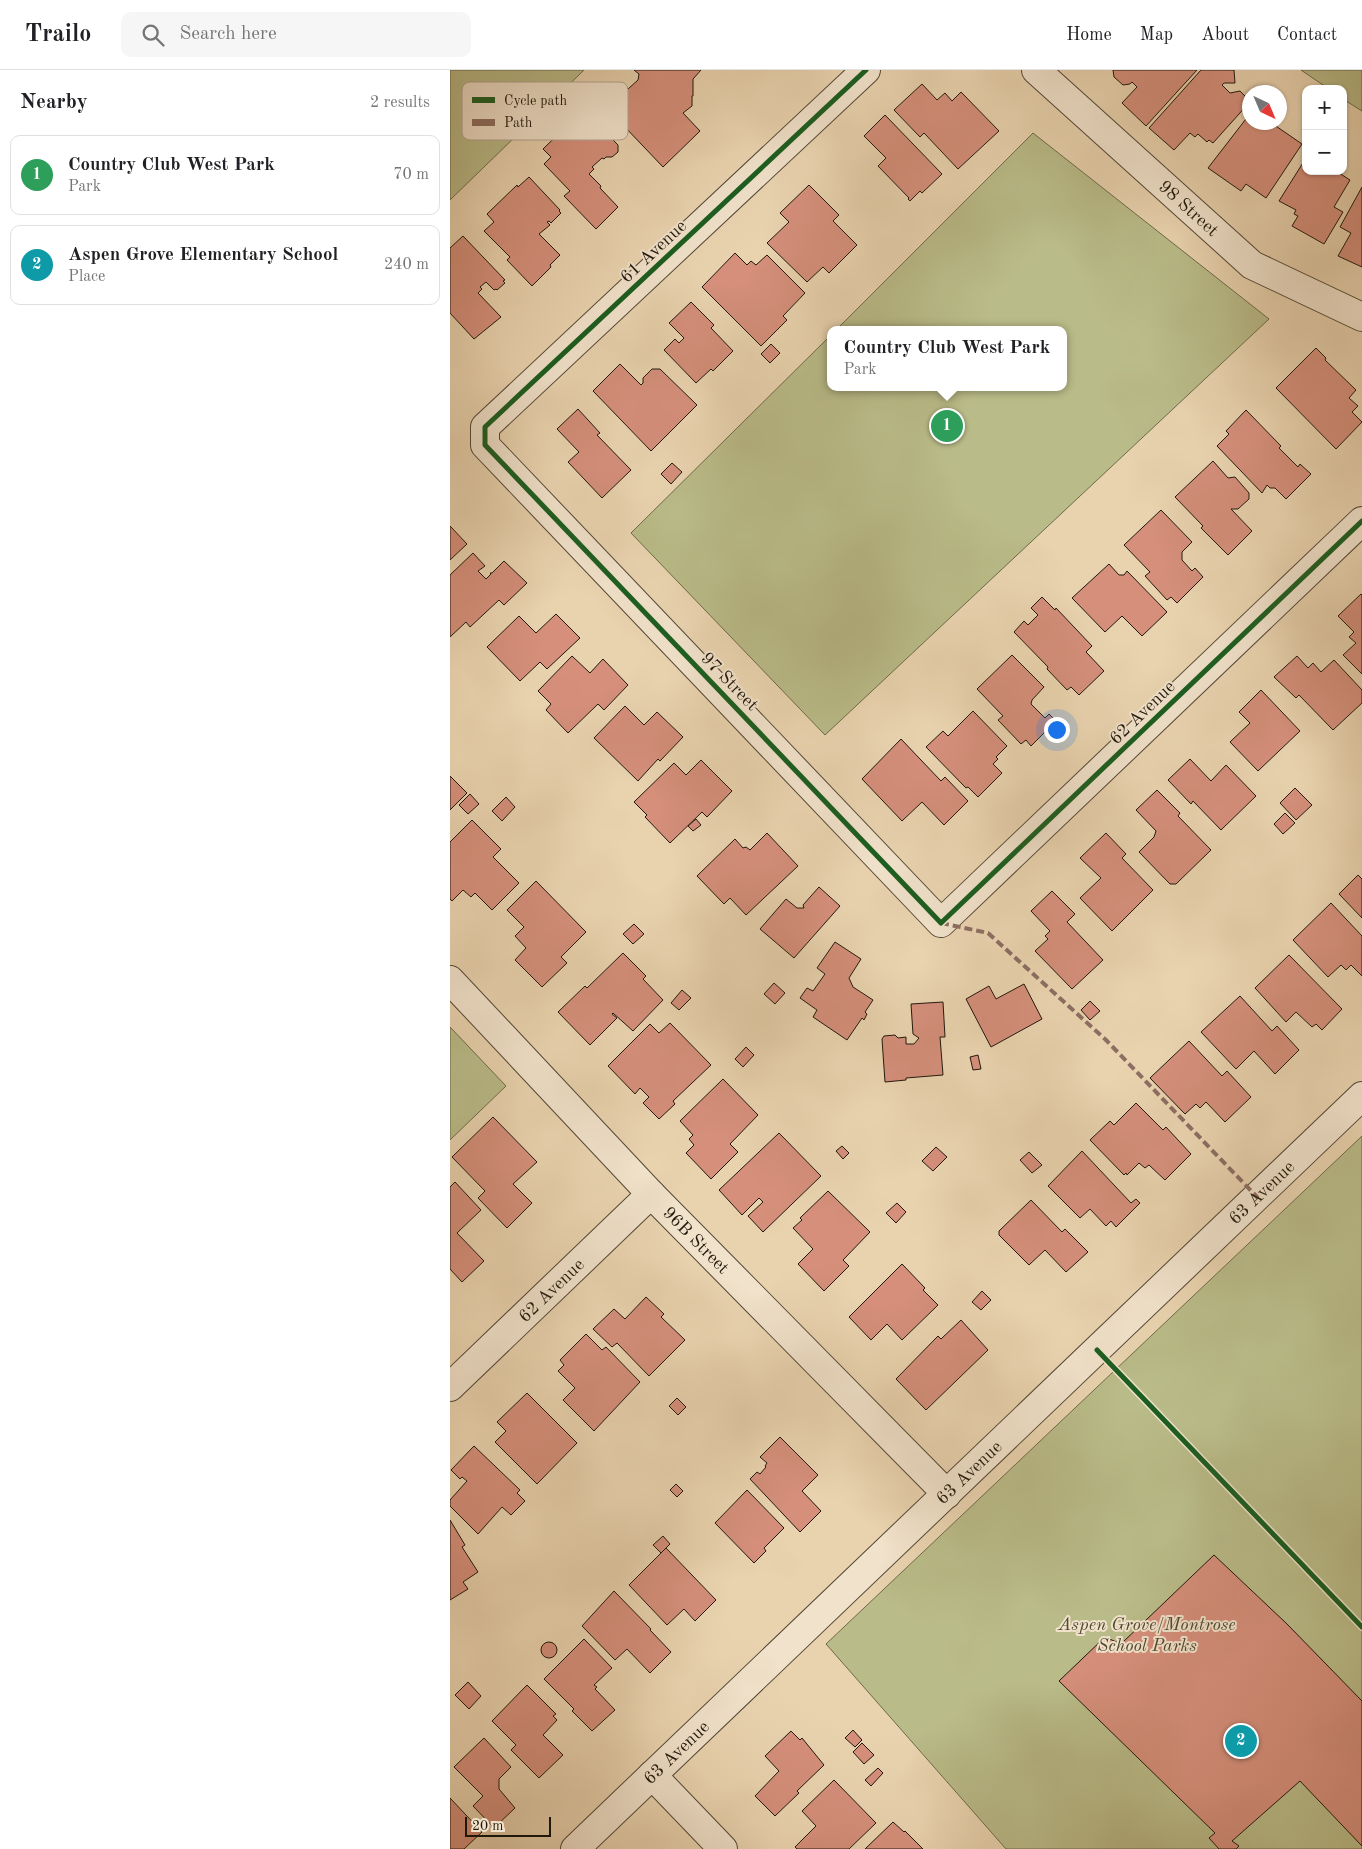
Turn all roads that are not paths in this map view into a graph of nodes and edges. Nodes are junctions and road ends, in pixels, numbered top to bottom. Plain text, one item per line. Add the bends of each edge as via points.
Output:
1 (866, 70) edge
2 (1036, 70) edge
3 (1362, 317) edge
4 (498, 458) joint
5 (1362, 521) edge
6 (941, 923) joint
7 (450, 980) edge
8 (1362, 1096) edge
9 (651, 1194) junction
10 (450, 1387) edge
11 (947, 1494) junction
12 (652, 1774) junction
13 (575, 1849) edge
14 (723, 1849) edge

1 - 4 street, 61 Avenue via 485,427 485,445
2 - 3 street, 98 Street via 1252,265
4 - 6 street, 97 Street
5 - 6 street, 62 Avenue
7 - 9 street, 96B Street
8 - 11 street, 63 Avenue
9 - 10 street, 62 Avenue
9 - 11 street, 96B Street
11 - 12 street, 63 Avenue
12 - 13 street, 63 Avenue
12 - 14 street

